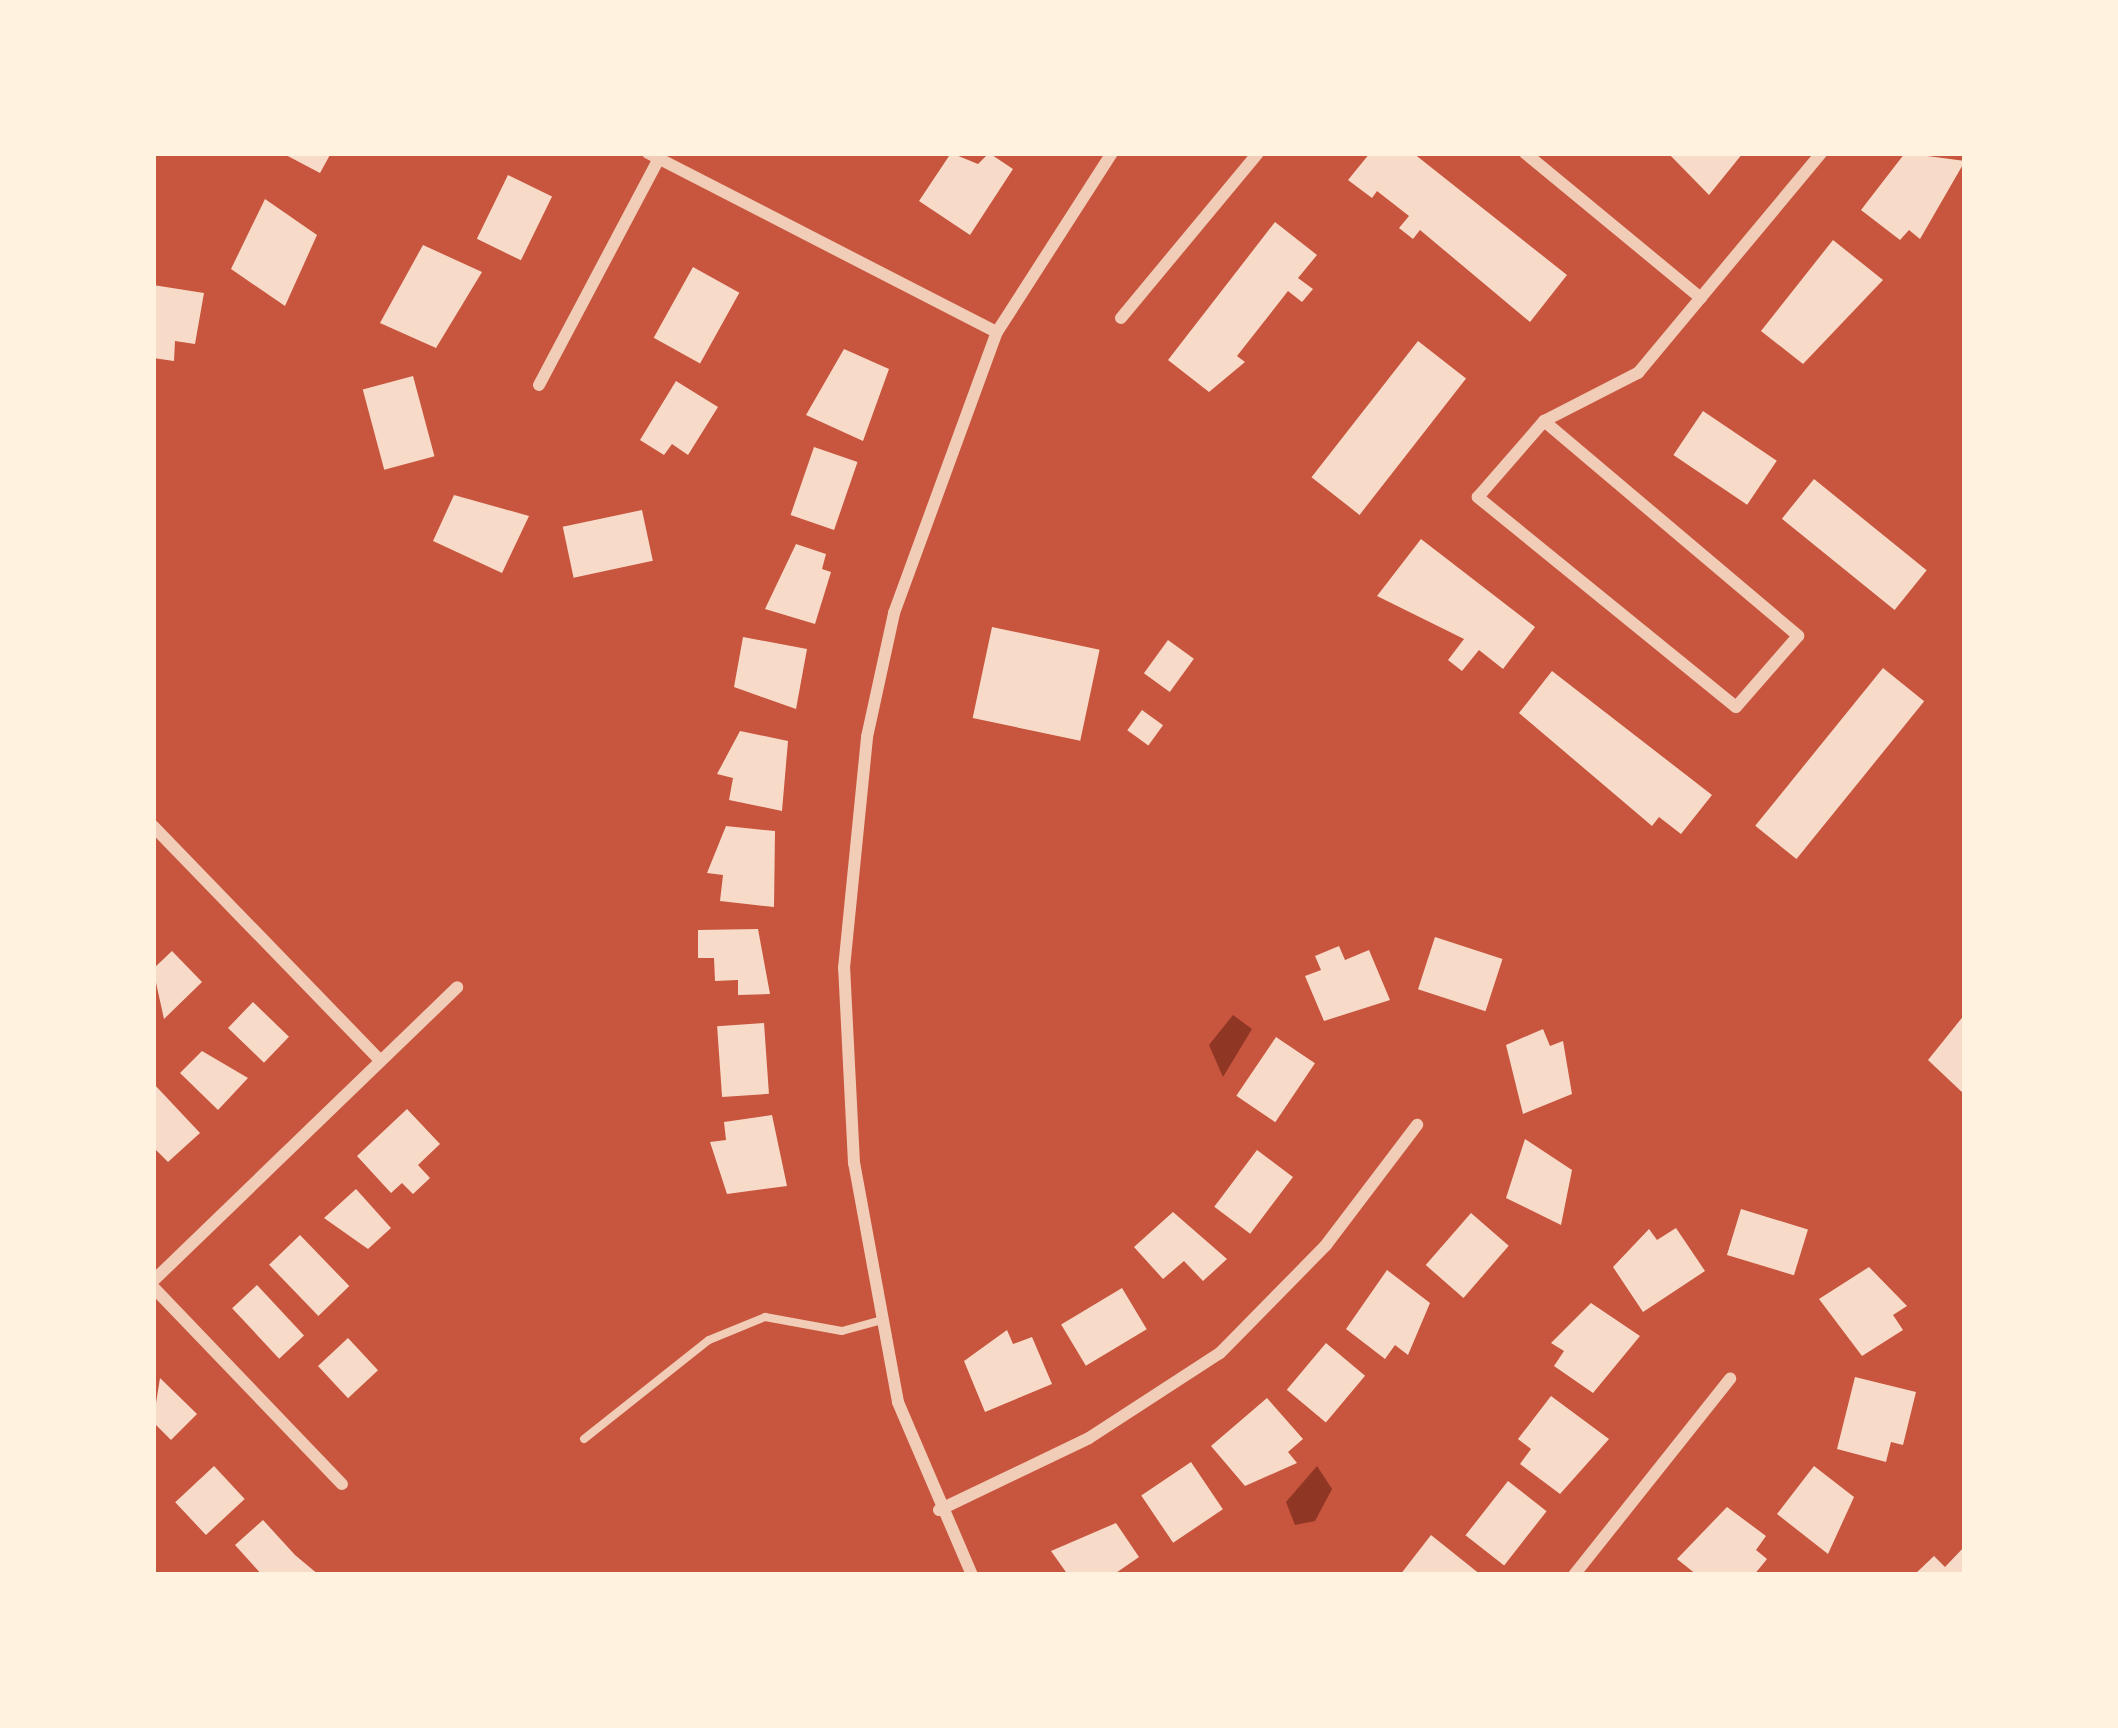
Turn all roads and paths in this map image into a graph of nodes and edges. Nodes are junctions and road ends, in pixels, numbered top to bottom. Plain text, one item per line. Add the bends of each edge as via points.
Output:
1 (1112, 153) edge
2 (1258, 153) edge
3 (1525, 153) edge
4 (1821, 153) edge
5 (657, 155) edge
6 (1702, 298) junction
7 (1121, 318) dead end
8 (997, 332) junction
9 (539, 386) dead end
10 (1544, 421) junction
11 (153, 826) edge
12 (457, 988) dead end
13 (380, 1060) junction
14 (1417, 1124) dead end
15 (153, 1284) edge
16 (884, 1319) junction
17 (1730, 1378) dead end
18 (584, 1439) dead end
19 (341, 1484) dead end
20 (939, 1510) junction
21 (972, 1575) edge
22 (1574, 1575) edge

1 - 8 street
2 - 7 street
3 - 6 street
4 - 6 street
5 - 8 street
5 - 9 street
6 - 10 street via 1638,373
8 - 16 street via 893,613 866,737 844,968 854,1163
10 - 10 street via 1798,637 1736,707 1478,497
11 - 13 street
12 - 13 street
13 - 15 street
14 - 20 street via 1326,1245 1220,1354 1089,1438
15 - 19 street
16 - 18 lane via 842,1331 765,1317 710,1340
16 - 20 street via 898,1402
17 - 22 street
20 - 21 street

